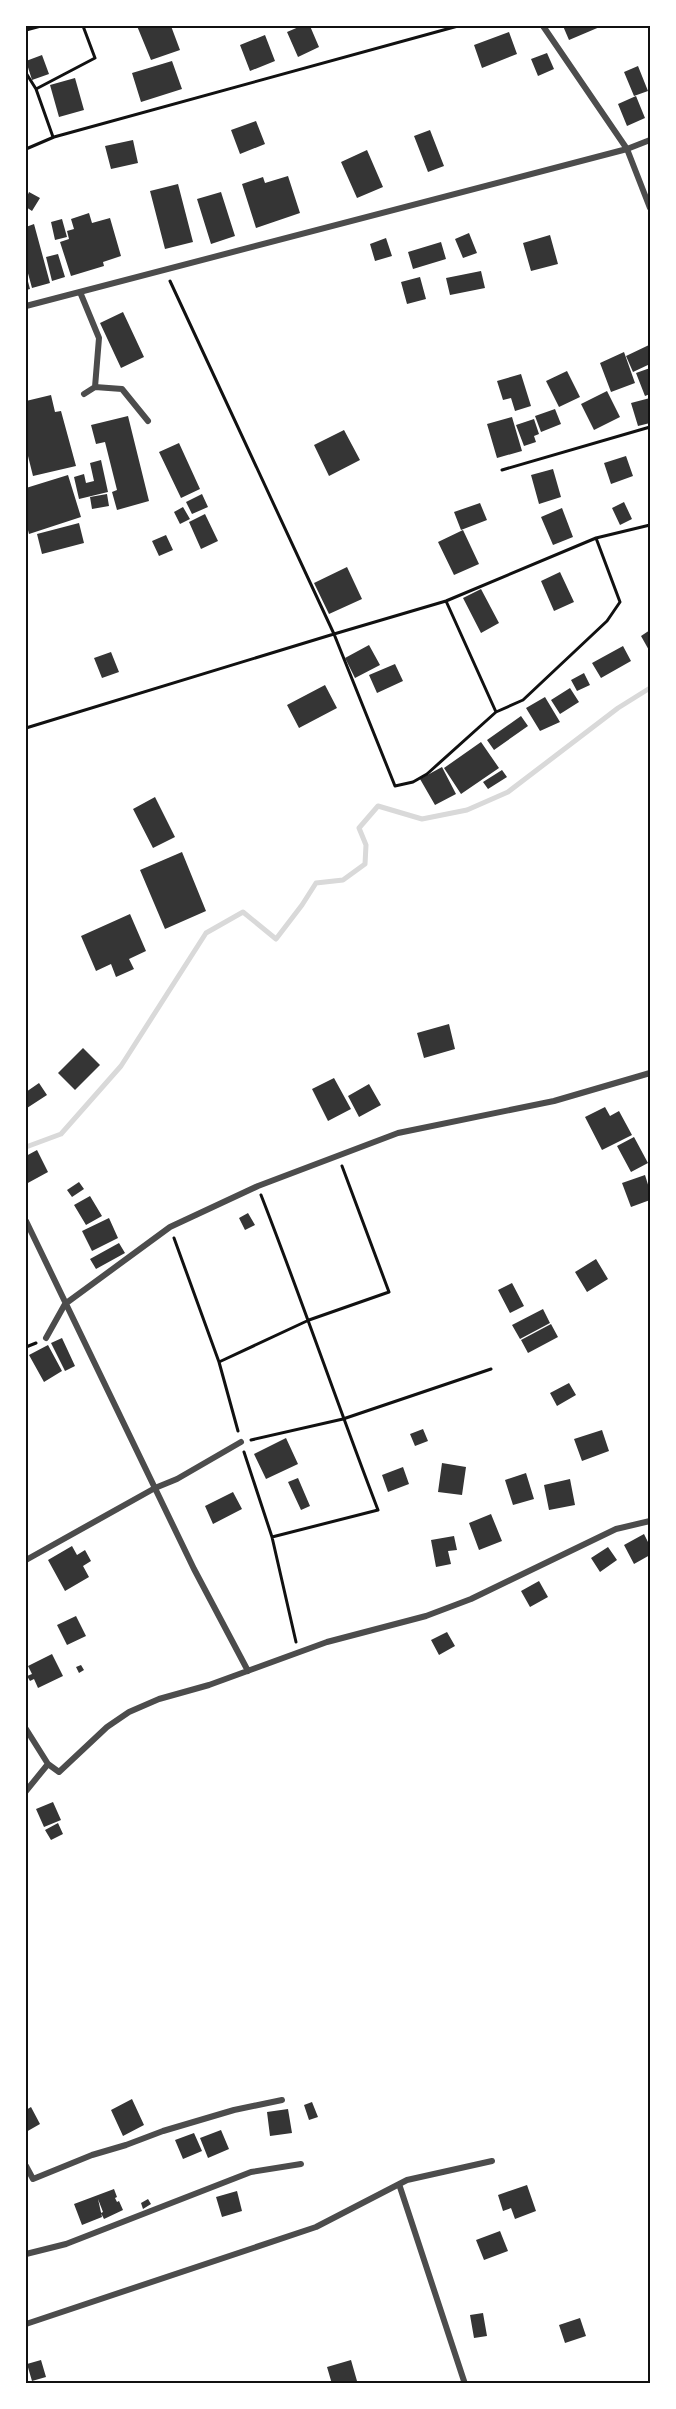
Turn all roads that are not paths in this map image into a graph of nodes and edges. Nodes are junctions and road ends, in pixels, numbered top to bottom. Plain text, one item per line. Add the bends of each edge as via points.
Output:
1 (543, 26) edge
2 (651, 140) edge
3 (627, 148) junction
4 (651, 208) edge
5 (80, 292) junction
6 (26, 306) edge
7 (95, 387) junction
8 (84, 394) dead end
9 (148, 421) dead end
10 (651, 1073) edge
11 (26, 1221) edge
12 (65, 1304) junction
13 (46, 1338) dead end
14 (241, 1442) road end
15 (155, 1488) junction
16 (651, 1521) edge
17 (26, 1560) edge
18 (248, 1671) junction
19 (26, 1730) edge
20 (48, 1764) junction
21 (26, 1791) edge
22 (282, 2100) dead end
23 (492, 2161) dead end
24 (301, 2164) dead end
25 (26, 2166) edge
26 (29, 2180) edge
27 (399, 2184) junction
28 (26, 2254) edge
29 (26, 2324) edge
30 (465, 2384) edge

1 - 3 street
2 - 3 street
3 - 4 street
3 - 5 street
5 - 6 street
5 - 7 street via 99,338
7 - 8 street
7 - 9 street via 122,389
10 - 12 street via 554,1101 398,1133 258,1186 170,1227
11 - 12 street
12 - 13 street
12 - 15 street
14 - 15 street
15 - 17 street
15 - 18 street
16 - 18 street via 616,1528 471,1599 426,1616 327,1642
18 - 20 street via 129,1712 58,1772
19 - 20 street
20 - 21 street
22 - 26 street via 163,2131
23 - 27 street
24 - 28 street via 251,2172 66,2244
25 - 26 street
27 - 29 street via 316,2227
27 - 30 street

